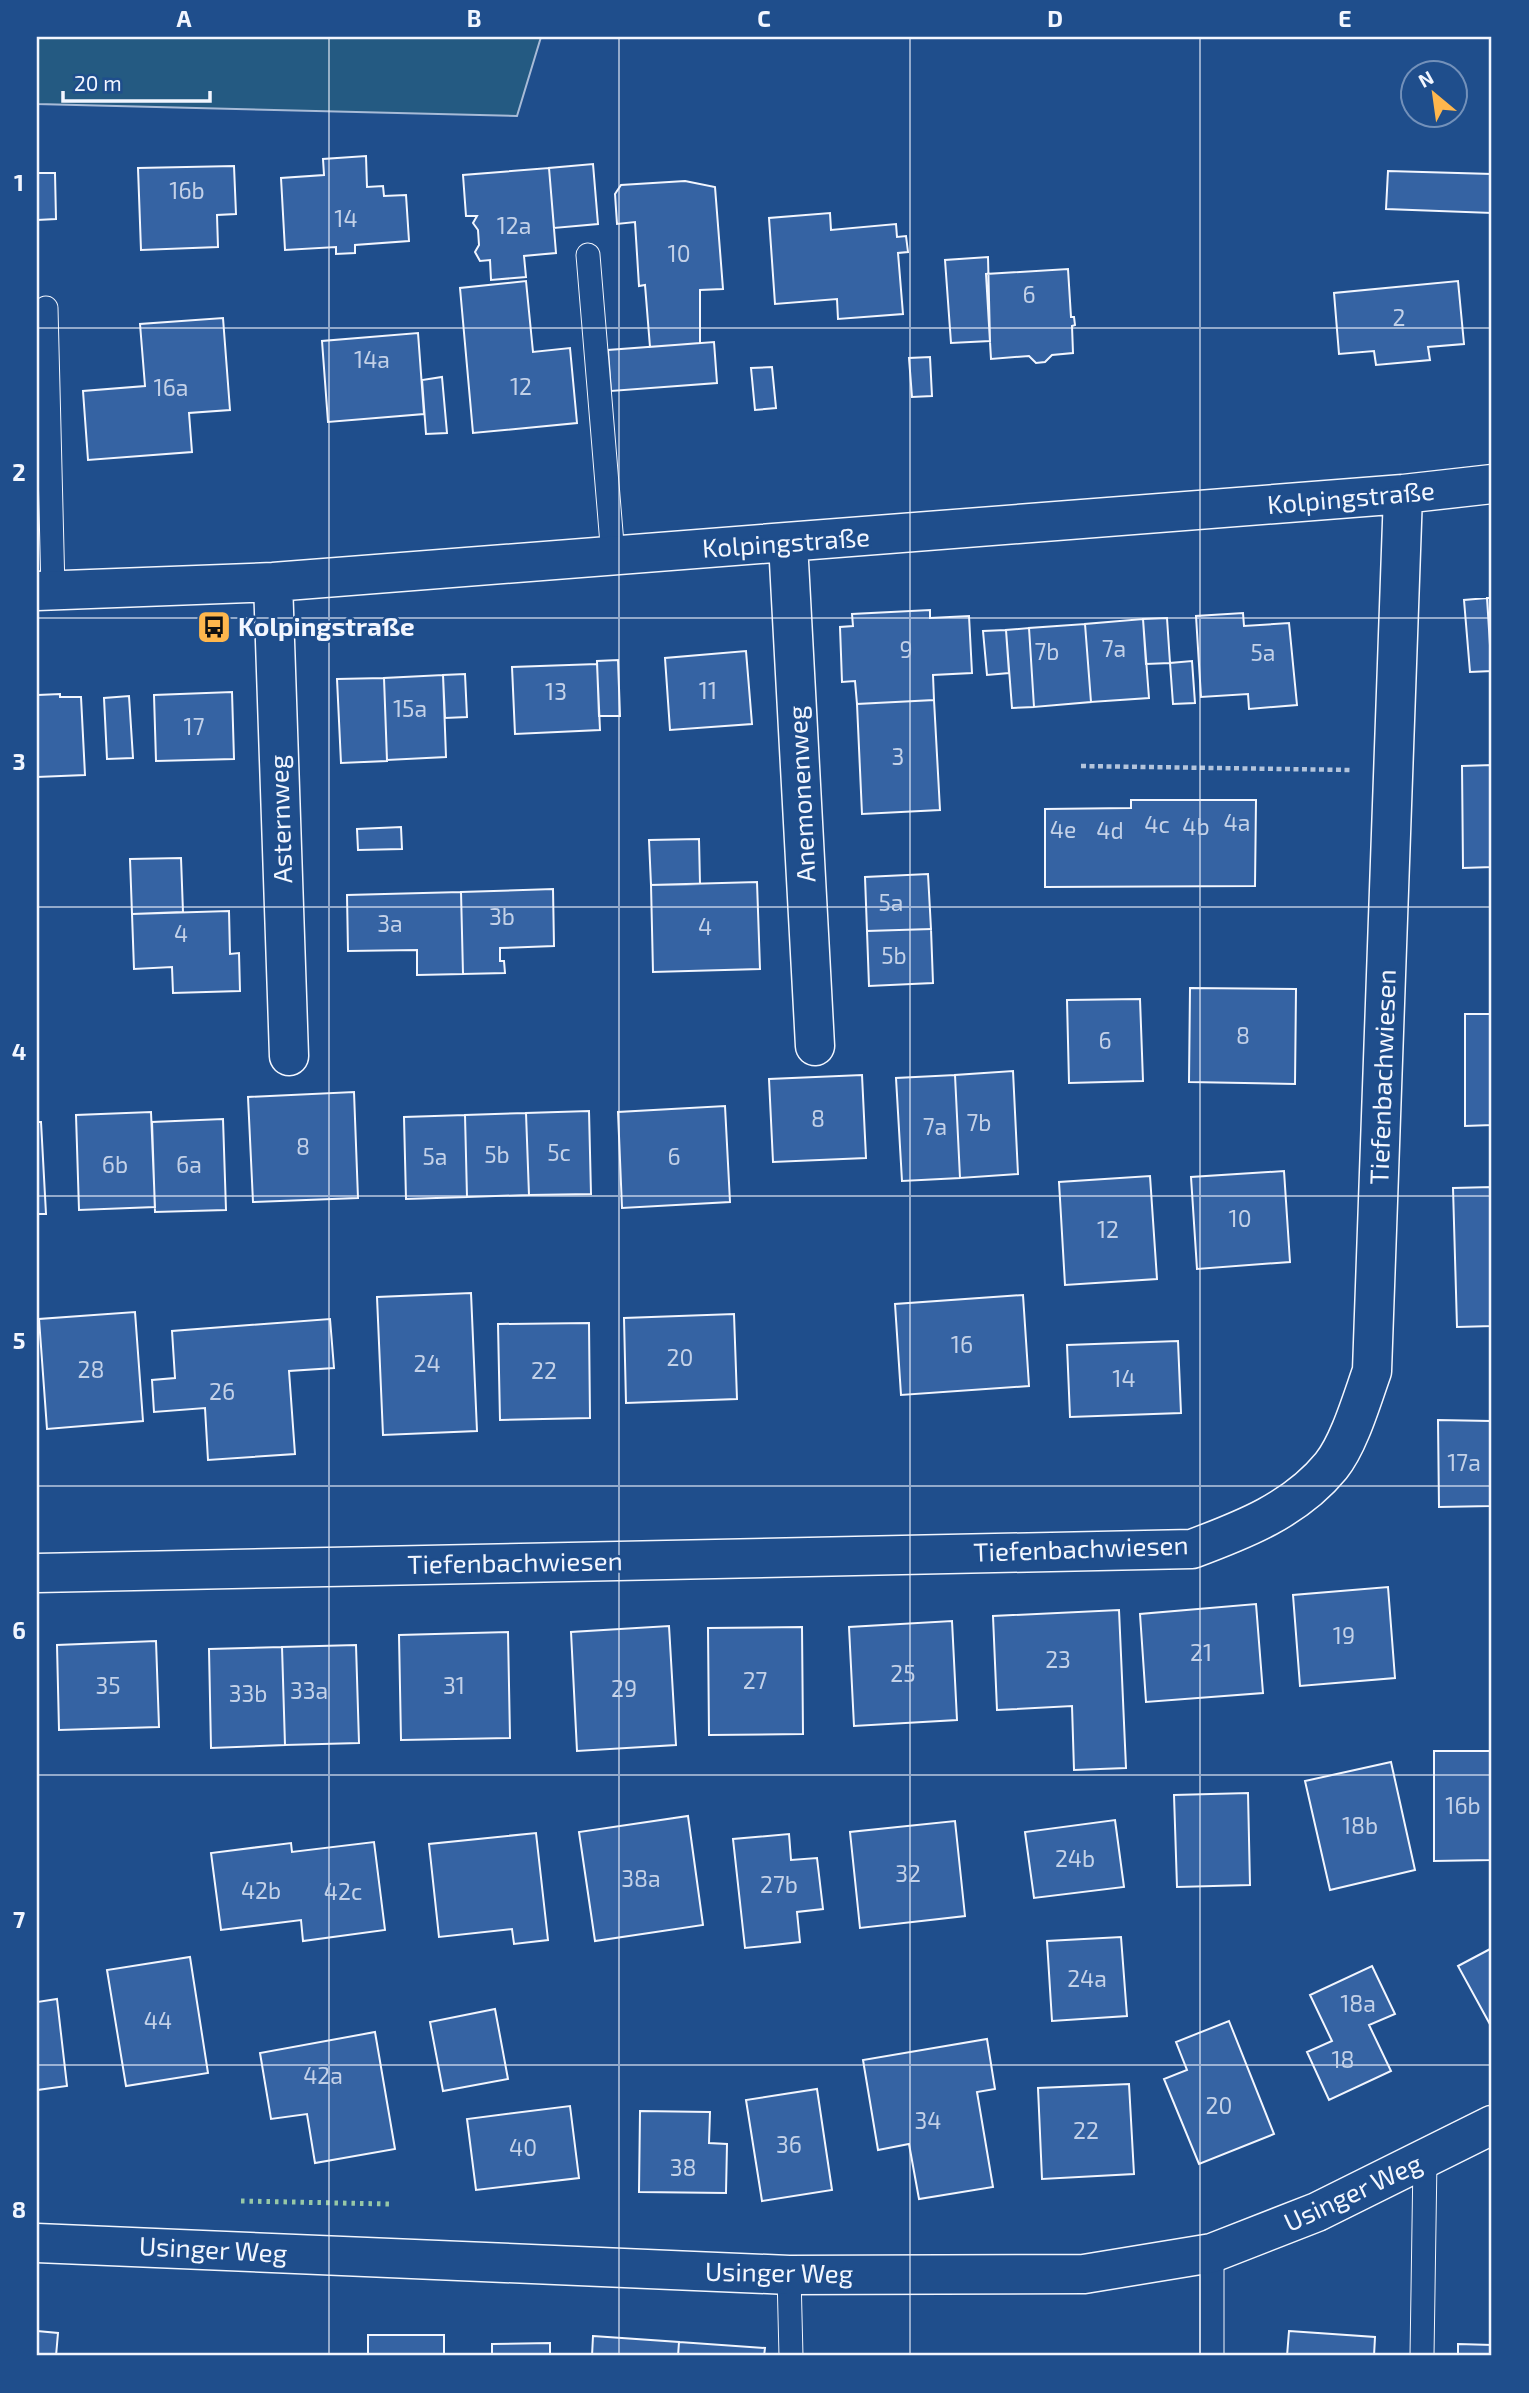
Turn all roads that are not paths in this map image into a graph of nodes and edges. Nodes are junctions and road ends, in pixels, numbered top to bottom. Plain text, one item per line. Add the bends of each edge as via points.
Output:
1 (588, 256) dead end
2 (47, 307) dead end
3 (1492, 484) edge
4 (1402, 494) junction
5 (788, 543) junction
6 (613, 556) junction
7 (273, 582) junction
8 (45, 590) edge
9 (815, 1046) dead end
10 (289, 1056) dead end
11 (37, 1573) edge
12 (1492, 2126) edge
13 (1425, 2160) junction
14 (37, 2243) edge
15 (1212, 2253) junction
16 (789, 2275) junction
17 (791, 2356) edge
18 (1212, 2356) edge
19 (1422, 2356) edge

1 - 6 lane
2 - 8 lane
3 - 4 street, Kolpingstraße
4 - 5 street, Kolpingstraße
4 - 11 street, Tiefenbachwiesen via 1372,1371 1332,1465 1290,1504 1244,1530 1192,1549
5 - 6 street, Kolpingstraße
5 - 9 street, Anemonenweg
6 - 7 street, Kolpingstraße
7 - 8 street, Kolpingstraße
7 - 10 street, Asternweg
12 - 13 street, Usinger Weg
13 - 15 street, Usinger Weg via 1317,2212
13 - 19 lane
14 - 16 street, Usinger Weg
15 - 16 street, Usinger Weg via 1084,2274
15 - 18 lane
16 - 17 lane

